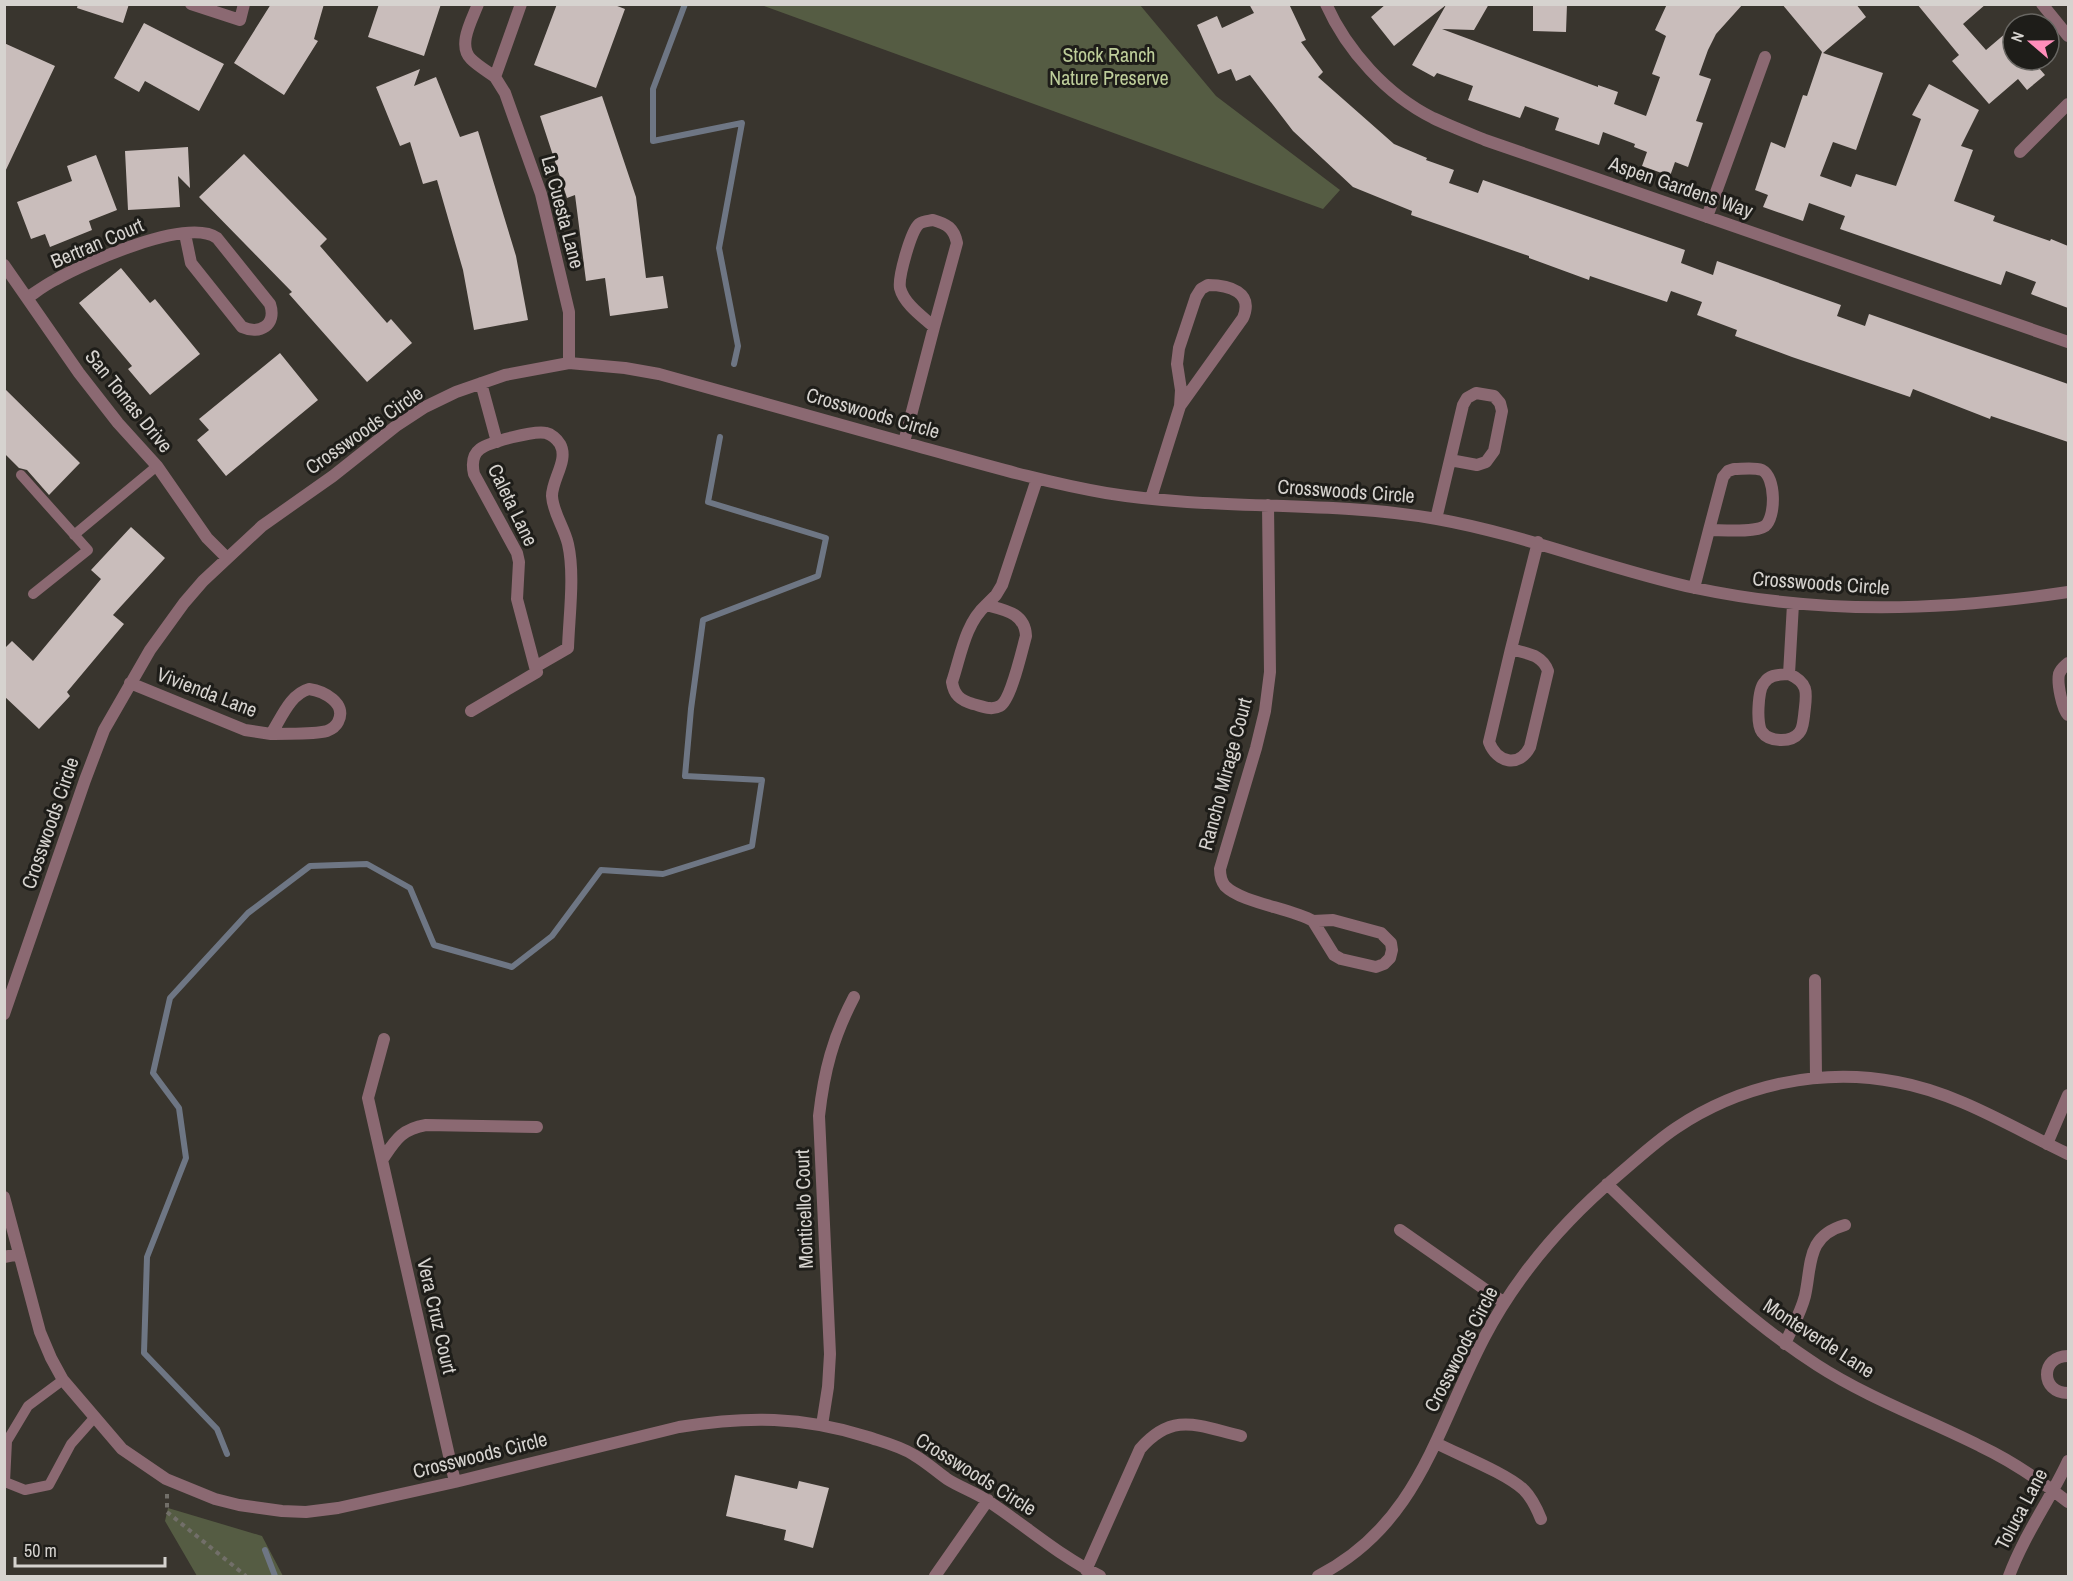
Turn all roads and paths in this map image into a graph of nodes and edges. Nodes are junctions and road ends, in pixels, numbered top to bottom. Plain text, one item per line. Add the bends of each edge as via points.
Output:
1 (191, 4) edge
2 (244, 4) edge
3 (478, 4) edge
4 (521, 4) edge
5 (1326, 4) edge
6 (2042, 4) edge
7 (2068, 36) edge
8 (1765, 57) dead end
9 (495, 77) junction
10 (2068, 104) edge
11 (2020, 152) dead end
12 (1707, 217) junction
13 (185, 234) junction
14 (4, 265) edge
15 (27, 298) junction
16 (934, 327) junction
17 (2068, 342) edge
18 (569, 363) junction
19 (481, 383) junction
20 (1179, 406) junction
21 (497, 442) junction
22 (904, 442) junction
23 (1450, 460) junction
24 (157, 466) junction
25 (21, 475) dead end
26 (1037, 479) junction
27 (1151, 498) junction
28 (1268, 505) junction
29 (1436, 519) junction
30 (1709, 530) junction
31 (74, 535) junction
32 (1538, 542) junction
33 (227, 558) junction
34 (1694, 588) junction
35 (2068, 592) edge
36 (33, 594) dead end
37 (1793, 603) junction
38 (986, 605) junction
39 (1511, 649) junction
40 (2068, 663) edge
41 (535, 668) junction
42 (1789, 674) junction
43 (130, 683) junction
44 (471, 711) dead end
45 (2068, 716) edge
46 (271, 734) junction
47 (1313, 921) junction
48 (1815, 980) dead end
49 (8, 988) edge
50 (854, 997) dead end
51 (4, 1014) edge
52 (384, 1040) dead end
53 (1816, 1078) junction
54 (2068, 1095) edge
55 (537, 1127) dead end
56 (2047, 1144) junction
57 (2068, 1155) edge
58 (382, 1160) junction
59 (1607, 1184) junction
60 (4, 1197) edge
61 (7, 1219) edge
62 (1845, 1225) dead end
63 (1400, 1230) dead end
64 (19, 1254) junction
65 (4, 1257) edge
66 (1503, 1302) junction
67 (1785, 1344) junction
68 (2068, 1356) edge
69 (63, 1380) junction
70 (2068, 1393) edge
71 (94, 1418) junction
72 (822, 1425) junction
73 (1241, 1436) dead end
74 (1436, 1443) junction
75 (2068, 1461) edge
76 (455, 1482) junction
77 (5, 1483) edge
78 (2054, 1491) junction
79 (988, 1500) junction
80 (2068, 1502) edge
81 (167, 1512) dead end
82 (1541, 1519) dead end
83 (1086, 1569) junction
84 (246, 1576) edge
85 (935, 1576) edge
86 (1100, 1576) edge
87 (1318, 1576) edge
88 (2010, 1576) edge

1 - 2 street via 240,20
3 - 9 street, La Cuesta Lane via 466,50 470,58
4 - 9 street
5 - 12 street, Aspen Gardens Way via 1361,60 1390,90 1432,118
6 - 7 street
8 - 12 street
9 - 18 street, La Cuesta Lane via 505,93 542,194 568,312
10 - 11 street
12 - 17 street, Aspen Gardens Way
13 - 13 street, Bertran Court via 211,233 218,238 270,304 268,324 259,330 242,327 191,264
13 - 15 street, Bertran Court via 134,245 55,280
14 - 15 street, San Tomas Drive
15 - 24 street, San Tomas Drive via 79,373
16 - 16 street via 957,243 951,228 933,220 914,231 900,287 906,300
16 - 22 street
18 - 19 street, Crosswoods Circle
18 - 22 street, Crosswoods Circle via 659,374
19 - 21 street, Caleta Lane
19 - 33 street, Crosswoods Circle via 425,407 396,426 262,526
20 - 20 street via 1179,348 1196,297 1208,285 1234,290 1246,303 1243,318
20 - 27 street
21 - 41 street, Caleta Lane via 478,450 472,465 517,553 517,599
21 - 41 street, Caleta Lane via 546,433 554,436 563,452 553,505 570,561 567,648
22 - 26 street, Crosswoods Circle
23 - 23 street via 1467,398 1476,393 1494,396 1503,411 1491,456 1477,465
23 - 29 street
24 - 31 lane
24 - 33 street, San Tomas Drive via 207,538
25 - 31 lane
26 - 27 street, Crosswoods Circle
26 - 38 street via 1002,585
27 - 28 street, Crosswoods Circle
28 - 29 street, Crosswoods Circle via 1376,510
28 - 47 street, Rancho Mirage Court via 1270,672 1265,711 1220,877 1235,893
29 - 32 street, Crosswoods Circle
30 - 30 street via 1757,530 1767,525 1772,514 1772,483 1767,474 1755,469 1728,471
30 - 34 street
31 - 36 lane via 88,550
32 - 34 street, Crosswoods Circle
32 - 39 street
33 - 43 street, Crosswoods Circle via 184,603
34 - 37 street, Crosswoods Circle
35 - 37 street, Crosswoods Circle via 1969,605 1904,608
37 - 42 street
38 - 38 street via 970,626 952,682 957,697 989,709 1007,698 1026,628 1013,613
39 - 39 street via 1539,657 1548,670 1530,747 1526,755 1510,760 1498,757 1489,742
40 - 45 street via 2059,676 2062,706
41 - 44 street, Caleta Lane via 537,672
42 - 42 street via 1805,687 1803,727 1791,739 1774,739 1761,732 1758,723 1761,689 1772,676
43 - 46 street, Vivienda Lane via 245,730
43 - 49 street, Crosswoods Circle via 104,730
46 - 46 street, Vivienda Lane via 331,729 340,716 339,706 318,690 301,691
47 - 47 street, Rancho Mirage Court via 1342,921 1381,933 1391,943 1390,958 1376,967 1334,955
48 - 53 street
49 - 51 street, Crosswoods Circle
50 - 72 street, Monticello Court via 831,1048 819,1116 830,1354
52 - 58 street, Vera Cruz Court via 368,1098
53 - 56 street, Crosswoods Circle via 1867,1077 1928,1089
53 - 59 street, Crosswoods Circle via 1759,1089 1702,1112
54 - 56 street
55 - 58 street via 413,1127 399,1136
56 - 57 street, Crosswoods Circle
58 - 76 street, Vera Cruz Court
59 - 66 street, Crosswoods Circle via 1552,1238
59 - 67 street, Monteverde Lane via 1704,1278
60 - 61 street, Crosswoods Circle
61 - 64 street, Crosswoods Circle
62 - 67 street via 1822,1236 1816,1245 1804,1298
63 - 66 street
64 - 65 street
64 - 69 street, Crosswoods Circle via 40,1332
66 - 74 street, Crosswoods Circle
67 - 78 street, Monteverde Lane via 1871,1396 1983,1447
68 - 70 street via 2056,1358 2047,1374 2054,1389
69 - 71 street, Crosswoods Circle
69 - 77 lane via 28,1406 7,1441
71 - 76 street, Crosswoods Circle via 122,1449 166,1479 239,1505 306,1512
71 - 77 lane via 71,1444 49,1485 25,1490
72 - 76 street, Crosswoods Circle via 752,1418 697,1424
72 - 79 street, Crosswoods Circle via 914,1454 948,1479
73 - 83 street via 1190,1424 1162,1429 1150,1437 1140,1449
74 - 82 street via 1510,1480 1525,1491
74 - 87 street, Crosswoods Circle via 1416,1483 1387,1524 1349,1558
75 - 78 street, Toluca Lane
78 - 80 street, Monteverde Lane
78 - 88 street, Toluca Lane via 2030,1529
79 - 83 street, Crosswoods Circle
79 - 85 street
81 - 84 path
83 - 86 street, Crosswoods Circle

